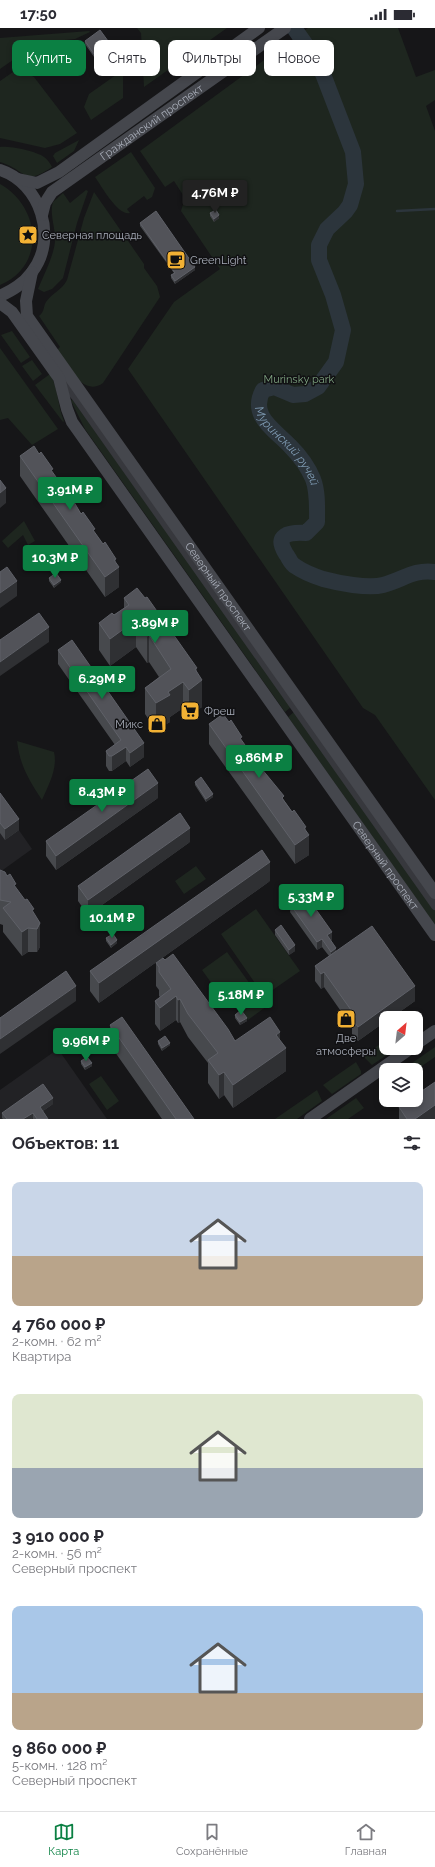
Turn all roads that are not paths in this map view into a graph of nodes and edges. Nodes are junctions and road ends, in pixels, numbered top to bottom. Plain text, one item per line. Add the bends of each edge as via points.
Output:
1 (259, 28) edge
2 (285, 28) edge
3 (0, 170) edge
4 (18, 179) junction
5 (42, 215) junction
6 (32, 272) junction
7 (0, 296) edge
8 (0, 302) edge
9 (59, 378) junction
10 (435, 893) edge
11 (435, 906) edge
12 (435, 935) edge
13 (435, 1031) edge
14 (423, 1039) edge
15 (400, 1055) edge
16 (310, 1119) edge

1 - 4 main road, Гражданский проспект via 59,172 37,183
2 - 5 main road, Гражданский проспект via 52,192 45,203
3 - 4 main road
4 - 5 main road via 37,202
5 - 6 main road via 44,245 40,259
6 - 7 main road via 16,288
6 - 10 main road, Северный проспект via 26,301 27,316
8 - 9 main road, Северный проспект via 12,312
9 - 11 street, Северный проспект via 76,398
9 - 12 main road, Северный проспект via 66,409 72,422
13 - 14 main road
15 - 16 main road

